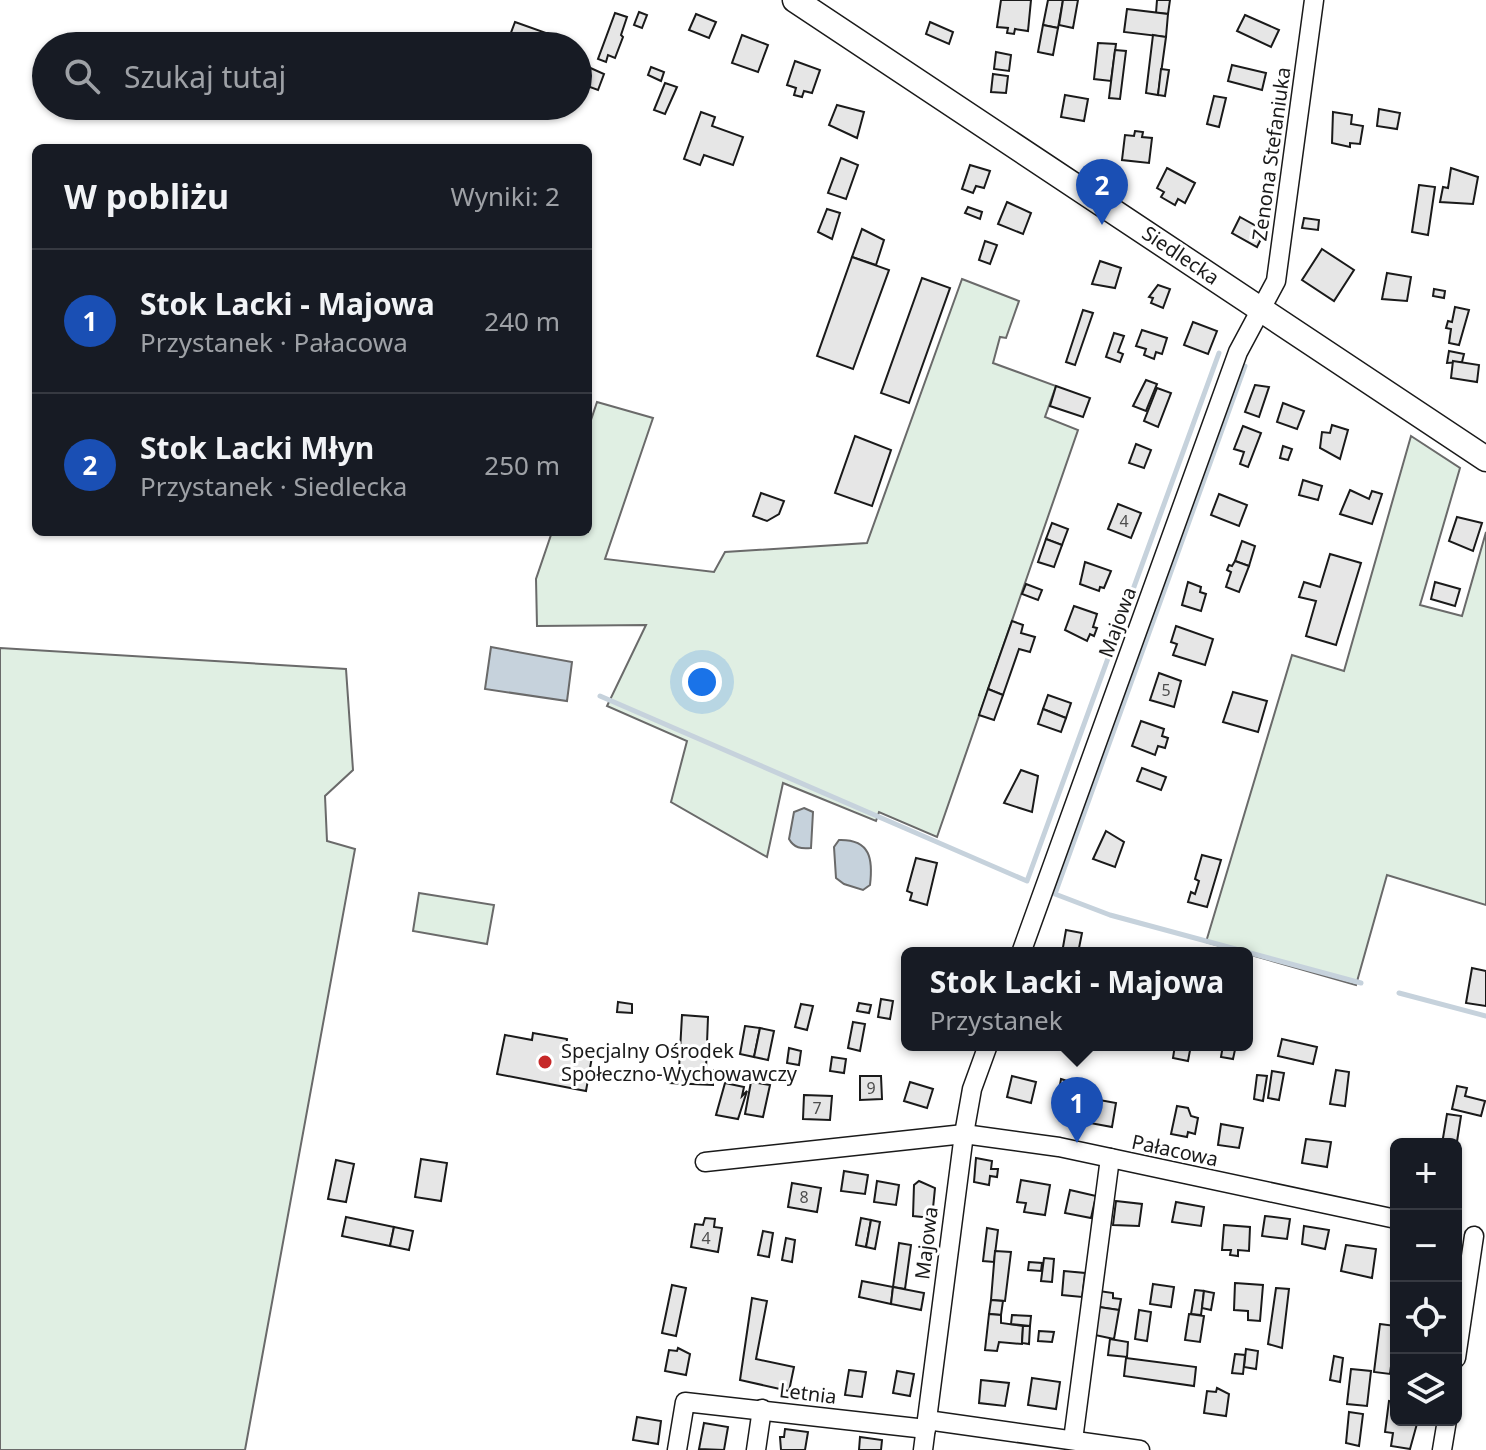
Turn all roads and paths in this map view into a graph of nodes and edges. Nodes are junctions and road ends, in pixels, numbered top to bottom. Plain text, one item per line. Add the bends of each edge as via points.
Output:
1 (795, 0) edge
2 (1314, 0) edge
3 (1259, 309) junction
4 (1486, 459) edge
5 (1023, 947) edge
6 (986, 1051) edge
7 (964, 1134) junction
8 (1110, 1158) junction
9 (705, 1162) dead end
10 (1390, 1218) edge
11 (1472, 1236) edge
12 (1457, 1354) edge
13 (762, 1409) junction
14 (926, 1425) junction
15 (1446, 1426) edge
16 (1073, 1440) junction
17 (677, 1450) edge
18 (756, 1450) edge
19 (923, 1450) edge
20 (1140, 1450) edge
21 (1442, 1450) edge

1 - 3 main road, Siedlecka
2 - 3 street, Zenona Stefaniuka via 1276,281
3 - 4 main road, Siedlecka
3 - 5 street, Majowa via 1232,366
6 - 7 street, Majowa
7 - 8 street, Pałacowa
7 - 9 street, Pałacowa
7 - 14 street, Majowa
8 - 10 street, Pałacowa
8 - 16 street
11 - 12 street
13 - 14 street, Letnia
13 - 17 street, Letnia via 685,1402
13 - 18 street
14 - 16 street, Letnia
14 - 19 street, Majowa
15 - 21 street
16 - 20 street, Letnia

